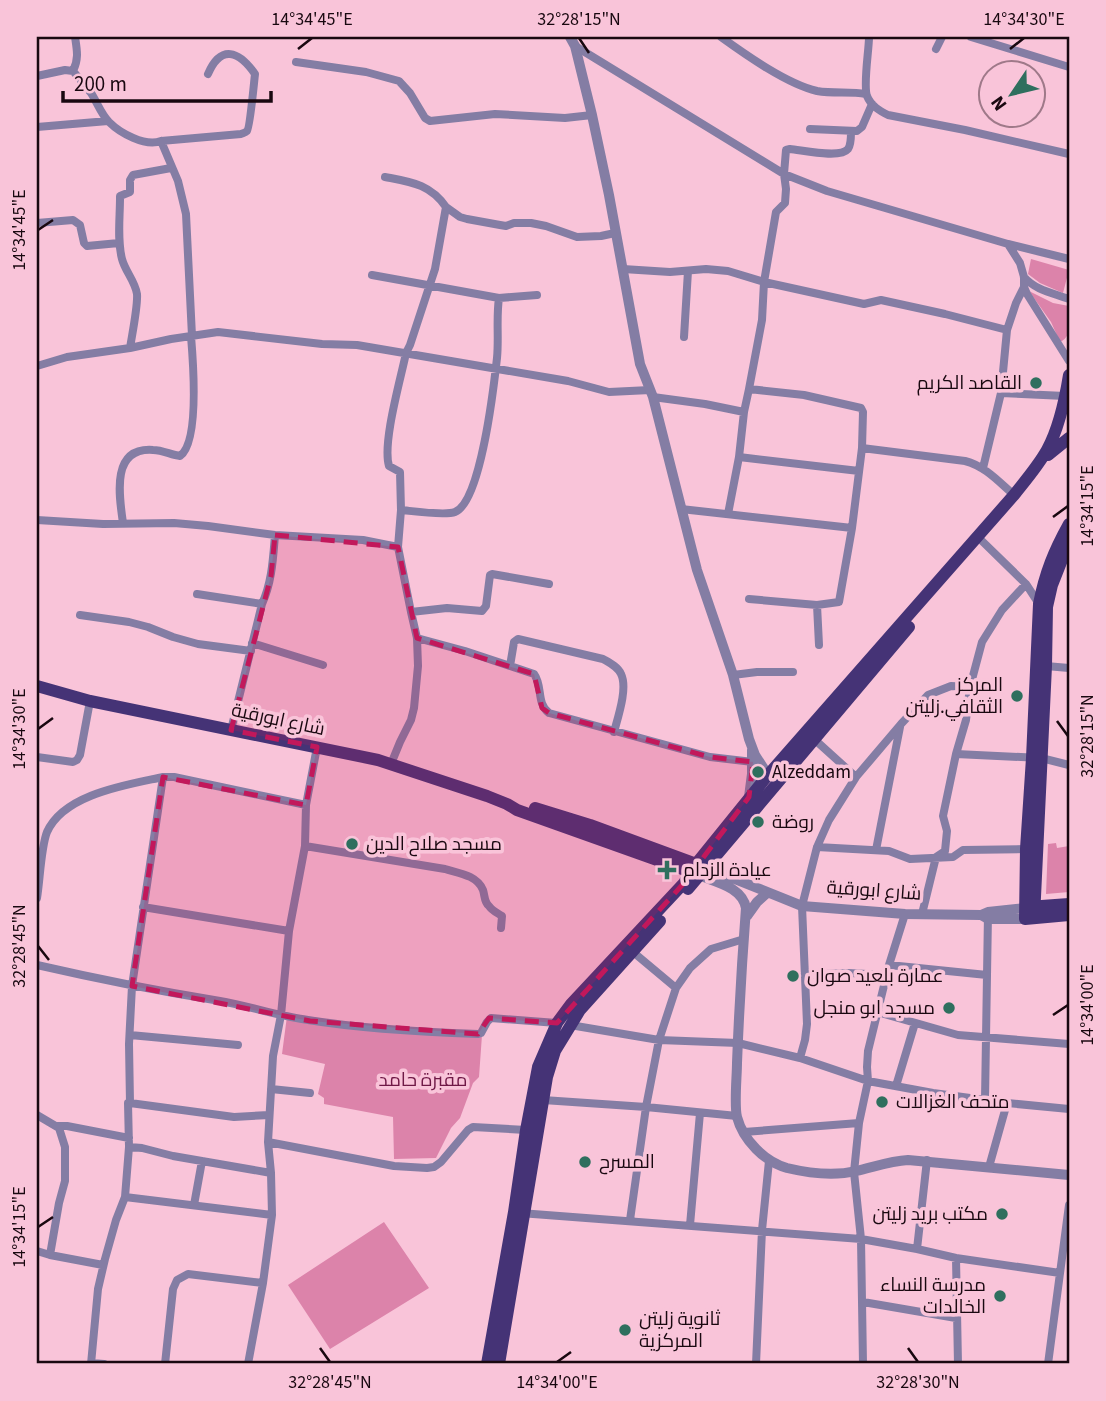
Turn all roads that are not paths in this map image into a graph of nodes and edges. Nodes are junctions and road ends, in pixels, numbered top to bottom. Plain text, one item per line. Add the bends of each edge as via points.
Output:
1 (75, 37) edge
2 (721, 37) edge
3 (869, 37) edge
4 (942, 37) edge
5 (971, 37) edge
6 (572, 41) edge
7 (936, 49) dead end
8 (296, 62) dead end
9 (1069, 67) edge
10 (73, 71) junction
11 (208, 74) dead end
12 (37, 76) edge
13 (866, 94) junction
14 (872, 104) junction
15 (592, 115) junction
16 (108, 121) junction
17 (37, 127) edge
18 (810, 129) dead end
19 (851, 132) junction
20 (161, 141) junction
21 (1069, 154) edge
22 (172, 168) junction
23 (784, 174) junction
24 (386, 177) dead end
25 (446, 207) junction
26 (37, 223) edge
27 (615, 233) junction
28 (120, 243) junction
29 (1007, 244) junction
30 (1069, 259) edge
31 (623, 270) junction
32 (688, 271) junction
33 (372, 275) dead end
34 (1024, 277) junction
35 (764, 282) junction
36 (430, 286) junction
37 (1024, 287) junction
38 (537, 295) dead end
39 (499, 298) junction
40 (1069, 299) edge
41 (1007, 330) junction
42 (191, 336) junction
43 (684, 337) dead end
44 (130, 348) junction
45 (406, 353) junction
46 (1069, 360) edge
47 (37, 366) edge
48 (495, 367) junction
49 (1069, 375) edge
50 (749, 389) junction
51 (652, 393) junction
52 (1000, 393) junction
53 (1065, 396) junction
54 (744, 412) junction
55 (1069, 438) edge
56 (862, 448) junction
57 (739, 457) junction
58 (982, 468) junction
59 (859, 471) junction
60 (1014, 495) junction
61 (681, 509) junction
62 (401, 510) junction
63 (728, 514) junction
64 (37, 520) edge
65 (123, 523) junction
66 (1069, 524) edge
67 (852, 528) junction
68 (275, 535) junction
69 (982, 541) junction
70 (1069, 542) edge
71 (398, 547) junction
72 (1066, 556) edge
73 (1026, 583) junction
74 (549, 584) dead end
75 (197, 594) dead end
76 (750, 599) dead end
77 (262, 604) junction
78 (1038, 604) junction
79 (817, 605) junction
80 (411, 612) junction
81 (80, 615) dead end
82 (417, 638) junction
83 (819, 645) dead end
84 (252, 647) junction
85 (323, 665) dead end
86 (510, 666) junction
87 (1046, 666) junction
88 (1069, 668) edge
89 (793, 672) dead end
90 (733, 675) junction
91 (37, 686) edge
92 (970, 687) junction
93 (90, 701) junction
94 (901, 724) junction
95 (231, 730) junction
96 (614, 732) junction
97 (814, 738) junction
98 (752, 746) junction
99 (317, 747) junction
100 (956, 754) junction
101 (37, 757) edge
102 (1037, 758) junction
103 (753, 762) junction
104 (391, 764) junction
105 (1069, 765) edge
106 (856, 776) junction
107 (163, 777) junction
108 (772, 779) junction
109 (749, 797) junction
110 (306, 805) junction
111 (305, 846) junction
112 (817, 847) junction
113 (1026, 849) junction
114 (876, 850) junction
115 (936, 857) junction
116 (698, 870) junction
117 (767, 893) junction
118 (37, 898) edge
119 (1069, 905) edge
120 (802, 906) junction
121 (144, 907) junction
122 (1029, 913) junction
123 (905, 914) junction
124 (922, 914) junction
125 (1069, 915) edge
126 (986, 916) junction
127 (745, 918) junction
128 (501, 928) dead end
129 (289, 931) junction
130 (744, 939) junction
131 (633, 952) junction
132 (37, 965) edge
133 (889, 965) junction
134 (804, 975) junction
135 (886, 975) junction
136 (986, 975) junction
137 (132, 986) junction
138 (676, 988) junction
139 (884, 1014) dead end
140 (281, 1015) junction
141 (915, 1023) junction
142 (564, 1024) junction
143 (130, 1035) junction
144 (986, 1037) junction
145 (659, 1040) junction
146 (738, 1043) junction
147 (1069, 1044) edge
148 (238, 1045) dead end
149 (800, 1058) junction
150 (868, 1081) junction
151 (896, 1086) junction
152 (271, 1089) junction
153 (310, 1093) dead end
154 (543, 1100) junction
155 (985, 1100) junction
156 (130, 1103) junction
157 (1007, 1103) junction
158 (646, 1107) junction
159 (1069, 1109) edge
160 (700, 1112) junction
161 (37, 1115) edge
162 (269, 1115) junction
163 (737, 1116) junction
164 (859, 1123) junction
165 (57, 1126) junction
166 (526, 1130) junction
167 (744, 1132) junction
168 (129, 1142) junction
169 (268, 1142) junction
170 (928, 1160) junction
171 (202, 1161) junction
172 (769, 1161) junction
173 (989, 1167) junction
174 (854, 1172) junction
175 (271, 1173) junction
176 (1069, 1175) edge
177 (125, 1197) junction
178 (194, 1205) junction
179 (1069, 1205) edge
180 (519, 1213) junction
181 (272, 1215) junction
182 (1069, 1217) edge
183 (630, 1220) junction
184 (690, 1224) junction
185 (762, 1230) junction
186 (861, 1239) junction
187 (917, 1249) junction
188 (37, 1251) edge
189 (50, 1255) junction
190 (956, 1258) junction
191 (103, 1265) junction
192 (1060, 1273) junction
193 (262, 1283) junction
194 (863, 1302) junction
195 (956, 1318) junction
196 (91, 1363) edge
197 (104, 1364) edge
198 (165, 1364) edge
199 (248, 1364) edge
200 (487, 1364) edge
201 (499, 1364) edge
202 (756, 1364) edge
203 (863, 1364) edge
204 (958, 1364) edge
205 (1048, 1364) edge

1 - 10 street via 78,53
2 - 13 street via 807,88
3 - 13 street
4 - 7 street
5 - 9 street
6 - 15 street
6 - 23 street
8 - 15 street via 398,81 430,121 495,114
10 - 12 street
10 - 16 street
11 - 20 street via 219,57 230,54 240,57 255,74 248,130
13 - 14 street
14 - 19 street via 862,127
14 - 21 street via 888,115
15 - 27 street
16 - 17 street
16 - 20 street via 140,140
18 - 19 street
19 - 23 street via 849,147 839,154 787,149
20 - 22 street
22 - 28 street via 131,178 130,192 120,196
22 - 42 street via 186,214
23 - 29 street
23 - 35 street via 785,203 776,212
24 - 25 street via 427,188
25 - 27 street via 467,219 506,226 531,223 577,237
25 - 36 street
26 - 28 street via 73,220 80,225 87,246
27 - 31 street
28 - 44 street via 122,262 137,295
29 - 30 street
29 - 34 street
31 - 32 street
31 - 51 street via 640,364
32 - 35 street via 728,271
32 - 43 street
33 - 36 street
34 - 37 street
34 - 40 street
35 - 41 street via 864,304 881,300
35 - 50 street
36 - 39 street
36 - 45 street
37 - 41 street
37 - 46 street
38 - 39 street
39 - 48 street
41 - 52 street
42 - 44 street
42 - 45 street via 218,332
42 - 65 street via 194,404 187,449 180,456 141,450 128,457 120,486
44 - 47 street via 67,356
45 - 48 street
45 - 62 street via 387,458 390,466 401,472
48 - 51 street via 609,392
48 - 62 street via 479,466 460,509 447,513
49 - 53 main road
50 - 54 street
50 - 56 street via 861,408
51 - 54 street
51 - 61 street
52 - 53 street
52 - 58 street
53 - 60 main road via 1045,454
54 - 57 street
55 - 69 main road via 1047,457
56 - 58 street via 965,461
56 - 59 street
57 - 59 street
57 - 63 street
58 - 60 street
59 - 67 street
60 - 108 main road
61 - 63 street
61 - 90 street
62 - 71 street
63 - 67 street
64 - 65 street
65 - 68 street via 174,523
66 - 78 main road via 1055,549
67 - 79 street via 840,601
68 - 71 street
68 - 77 street via 271,576
69 - 73 street
69 - 97 main road
70 - 72 main road
71 - 80 street
72 - 87 main road via 1047,607
73 - 78 street
73 - 92 street via 982,642
74 - 80 street via 492,574 482,611
75 - 77 street
76 - 79 street
77 - 84 street
78 - 102 main road
79 - 83 street
80 - 82 street
81 - 84 street via 130,622 198,644
82 - 86 street
82 - 104 street via 414,708
84 - 85 street
84 - 95 street
86 - 96 street via 537,676 542,707 549,713
86 - 96 street via 518,639 603,659 620,671 624,683
87 - 88 street
87 - 102 main road
89 - 90 street
90 - 98 street
91 - 93 main road, شارع ابورقية
92 - 94 street via 951,686 933,692
92 - 100 street via 967,720
93 - 95 main road, شارع ابورقية
93 - 101 street via 77,760
94 - 106 street
94 - 114 street
95 - 99 main road, شارع ابورقية
96 - 103 street via 710,757
97 - 106 street
97 - 108 main road
98 - 103 street
98 - 108 street
99 - 104 main road, شارع ابورقية
99 - 110 street
100 - 102 street
100 - 115 street via 943,816 945,851
102 - 105 street
102 - 113 main road
102 - 122 main road
103 - 109 street
104 - 116 main road, شارع ابورقية via 507,804 519,803 578,821
106 - 112 street
107 - 110 street
107 - 118 street via 83,799 57,817 47,833
107 - 121 street
108 - 109 main road
108 - 116 main road
109 - 116 main road
110 - 111 street
111 - 128 street via 466,875 482,887 486,903 502,916
111 - 129 street
112 - 114 street
112 - 120 street
113 - 115 street via 963,850 953,857
113 - 122 main road
114 - 115 street via 910,859
115 - 124 street
116 - 117 street, شارع ابورقية
116 - 127 street, شارع ابورقية via 737,891 745,902
116 - 131 main road
116 - 142 main road via 571,1004
117 - 120 street, شارع ابورقية
117 - 127 street
119 - 122 main road
120 - 123 street, شارع ابورقية
120 - 134 street
121 - 129 street
121 - 137 street
122 - 125 main road
122 - 126 street, شارع ابورقية
123 - 124 street, شارع ابورقية
123 - 133 street
124 - 126 street, شارع ابورقية
126 - 136 street
127 - 130 street
129 - 140 street
130 - 138 street via 711,949
130 - 146 street
131 - 138 street
131 - 142 main road
132 - 137 street
133 - 135 street
133 - 136 street
134 - 135 street
134 - 149 street via 807,1024
135 - 150 street via 868,1051
136 - 144 street
137 - 140 street
137 - 143 street
138 - 145 street
139 - 141 street
140 - 142 street via 430,1033 480,1034 491,1018
140 - 152 street
141 - 144 street
141 - 151 street
142 - 145 street
142 - 154 main road
142 - 166 main road via 538,1068
143 - 148 street
143 - 156 street
144 - 147 street
144 - 155 street
145 - 146 street
145 - 158 street
146 - 149 street
146 - 163 street
149 - 150 street
150 - 151 street
150 - 164 street
151 - 155 street
152 - 153 street
152 - 162 street
154 - 158 street
154 - 180 main road
155 - 157 street
156 - 162 street via 234,1117
156 - 168 street
157 - 159 street
157 - 173 street
158 - 160 street
158 - 183 street
160 - 163 street
160 - 184 street
161 - 165 street
162 - 169 street
163 - 167 street
164 - 167 street
164 - 174 street
165 - 168 street
165 - 189 street via 64,1140 65,1181
166 - 169 street via 473,1127 441,1162 428,1168
166 - 180 main road
167 - 172 street
168 - 171 street
168 - 177 street
169 - 175 street
170 - 173 street
170 - 174 street via 894,1160
170 - 187 street
171 - 175 street
171 - 178 street
172 - 174 street via 809,1171
172 - 185 street
173 - 176 street
174 - 186 street
175 - 181 street
177 - 178 street
177 - 191 street
178 - 181 street
179 - 182 street
180 - 183 street
180 - 200 main road
180 - 201 main road
181 - 193 street
182 - 192 street
183 - 184 street
184 - 185 street
185 - 186 street
185 - 202 street
186 - 187 street
186 - 194 street
187 - 190 street
188 - 189 street
189 - 191 street
190 - 192 street
190 - 195 street
191 - 196 street
192 - 205 street
193 - 198 street via 188,1275 177,1280
193 - 199 street
194 - 195 street
194 - 203 street
195 - 204 street
196 - 197 street

